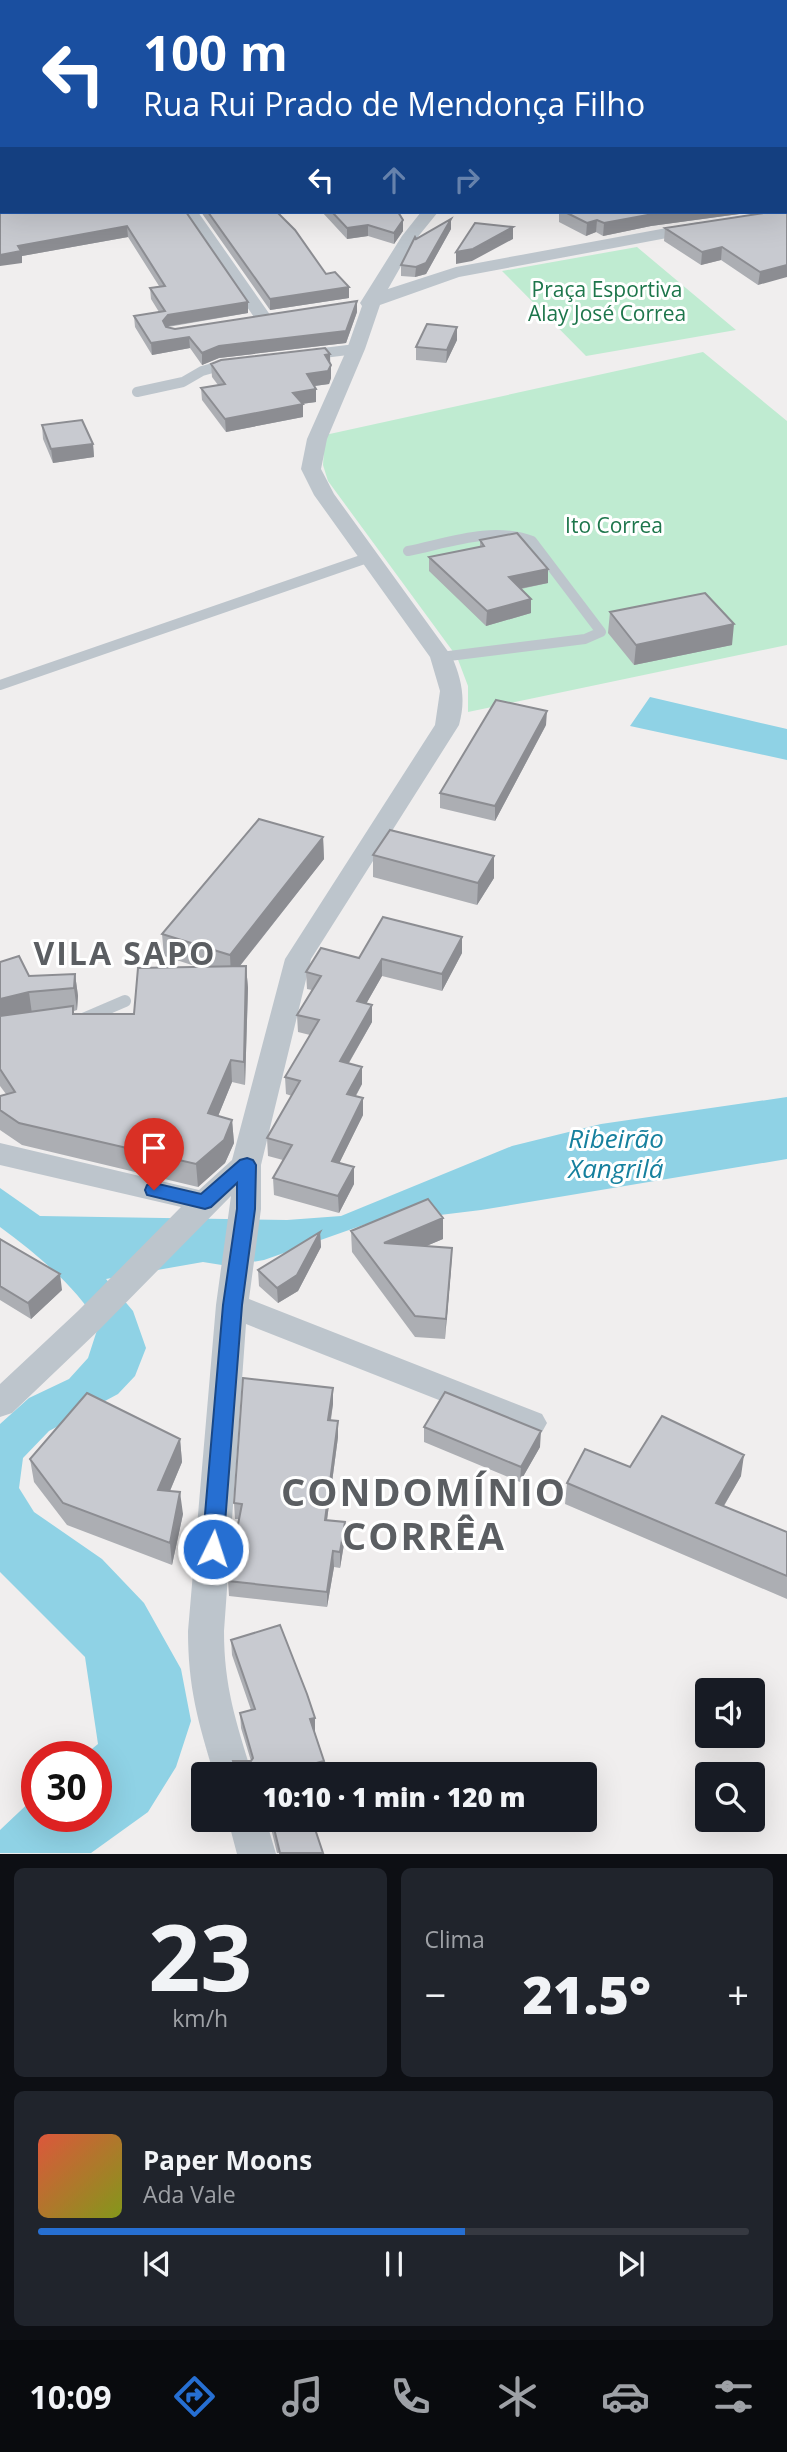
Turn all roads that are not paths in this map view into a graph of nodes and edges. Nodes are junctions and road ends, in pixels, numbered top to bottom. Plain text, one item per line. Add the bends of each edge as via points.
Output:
1 (192, 214) edge
2 (428, 214) edge
3 (722, 224) edge
4 (372, 302) junction
5 (345, 307) edge
6 (238, 323) edge
7 (356, 349) junction
8 (306, 355) edge
9 (243, 362) edge
10 (137, 392) dead end
11 (408, 551) dead end
12 (370, 556) junction
13 (441, 657) junction
14 (0, 685) edge
15 (125, 1001) dead end
16 (68, 1021) edge
17 (0, 1154) edge
18 (247, 1165) junction
19 (198, 1208) junction
20 (234, 1295) junction
21 (89, 1320) joint
22 (0, 1404) edge
23 (530, 1423) edge
24 (229, 1762) edge
25 (251, 1832) edge
26 (257, 1853) edge

1 - 6 street via 270,318
2 - 4 street via 410,236
3 - 4 street via 456,272
4 - 5 street
4 - 7 street
7 - 8 lane
7 - 12 street via 317,439 311,469 324,495
9 - 10 lane
11 - 13 lane via 498,534 522,535 532,541 601,632 584,639
12 - 13 street
12 - 14 lane
13 - 18 street via 453,696 447,725 298,959
15 - 16 lane via 89,1018
17 - 19 street
18 - 19 street
18 - 20 street
19 - 21 street
20 - 23 street
20 - 24 street via 206,1631 210,1696
21 - 22 street
25 - 26 street

